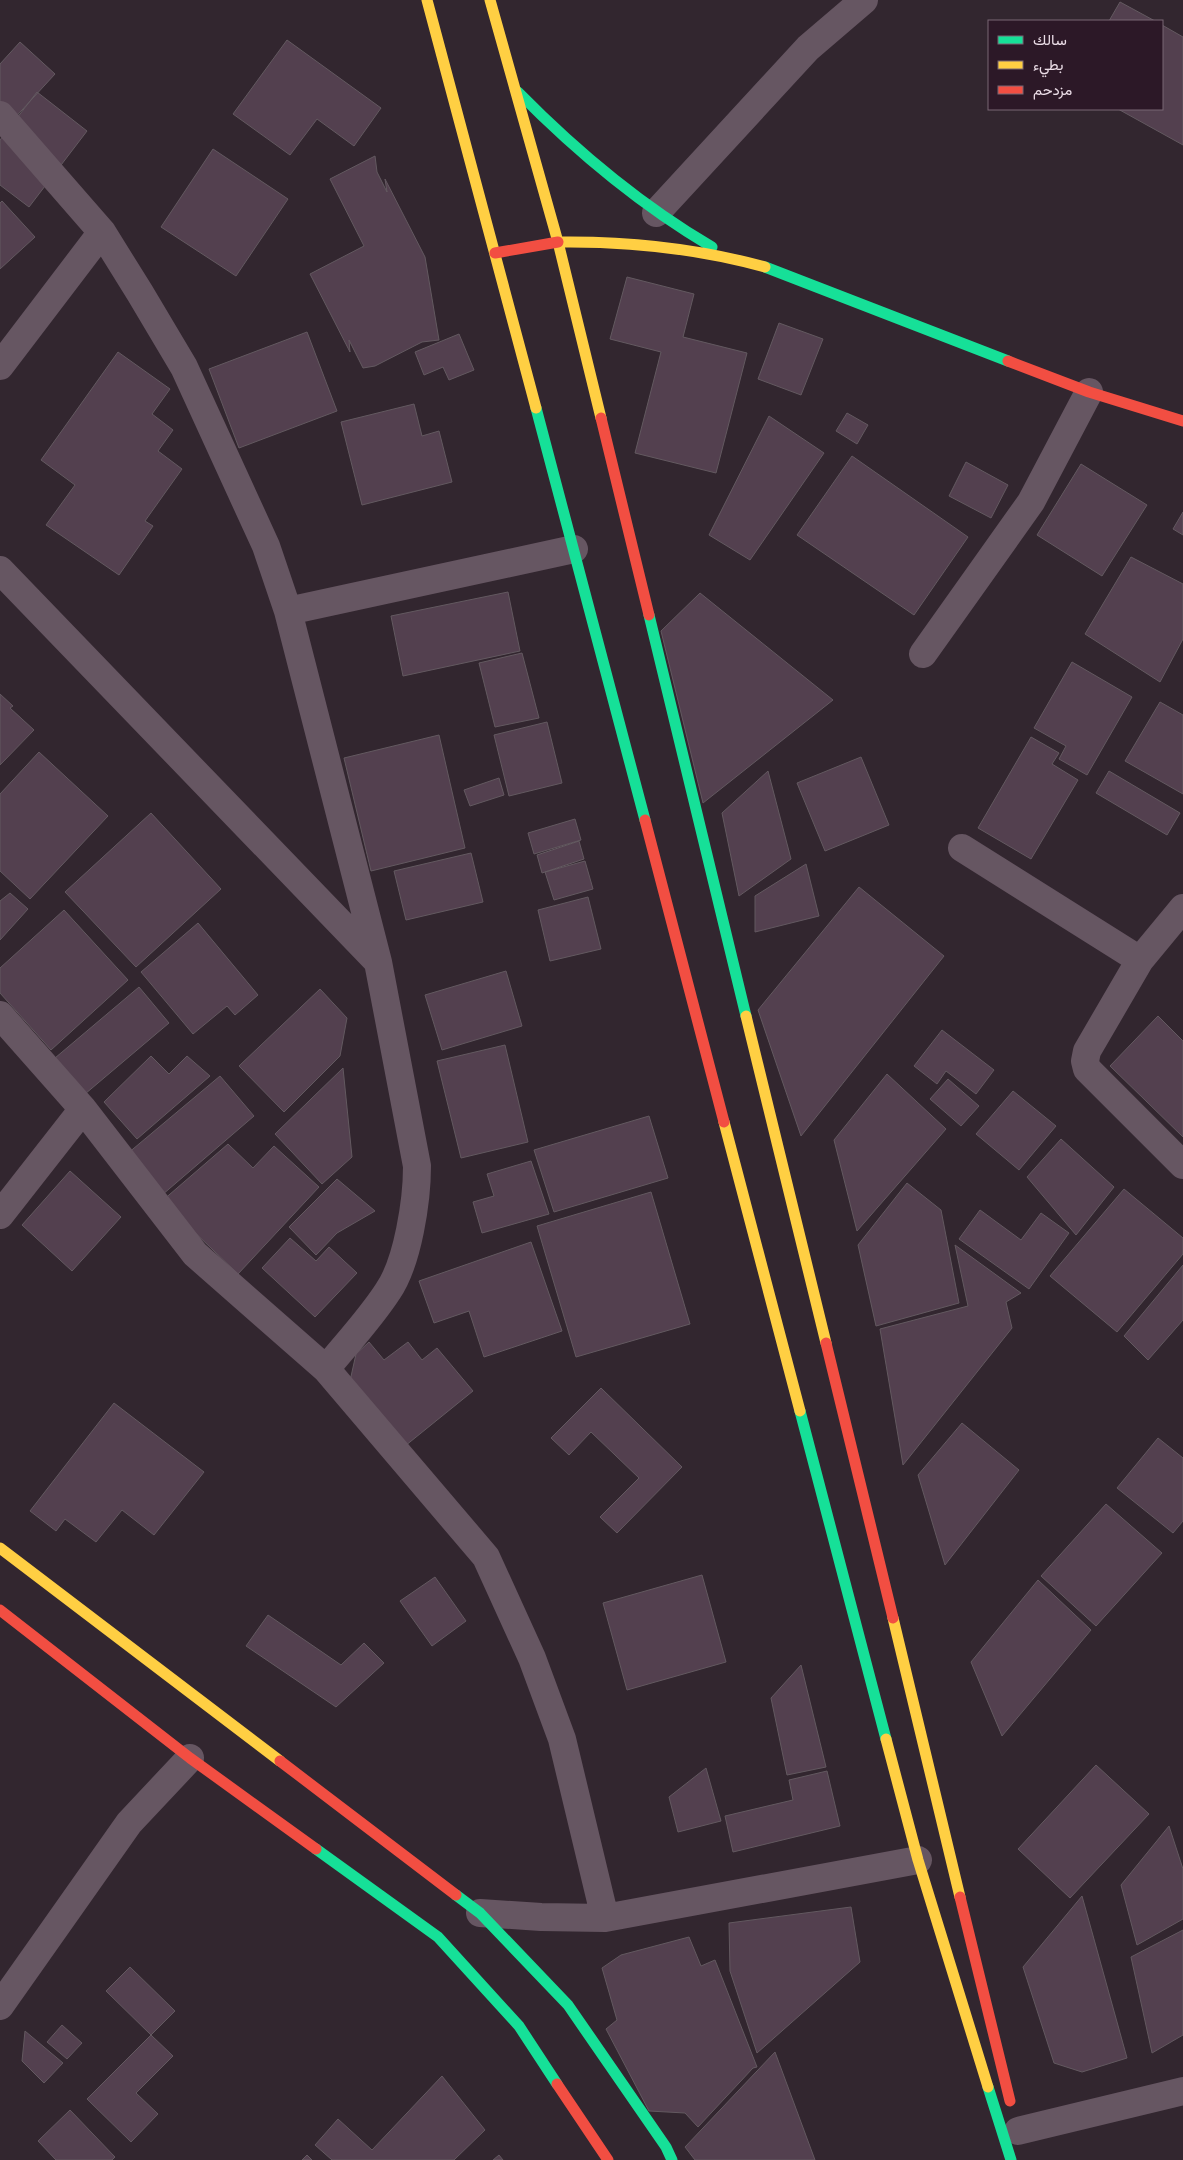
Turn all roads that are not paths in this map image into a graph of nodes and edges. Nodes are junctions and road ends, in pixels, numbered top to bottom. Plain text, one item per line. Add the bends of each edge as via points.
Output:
1 (427, 0) edge
2 (490, 0) edge
3 (864, 0) edge
4 (518, 92) junction
5 (0, 115) edge
6 (656, 213) junction
7 (102, 232) junction
8 (558, 242) junction
9 (495, 253) junction
10 (728, 256) junction
11 (0, 366) edge
12 (1089, 392) junction
13 (1183, 421) edge
14 (574, 549) junction
15 (0, 570) edge
16 (288, 611) junction
17 (923, 654) dead end
18 (962, 848) dead end
19 (1183, 908) edge
20 (1140, 960) junction
21 (378, 962) junction
22 (0, 1015) edge
23 (83, 1109) junction
24 (1183, 1165) edge
25 (0, 1215) edge
26 (326, 1369) junction
27 (0, 1548) edge
28 (0, 1610) edge
29 (190, 1758) junction
30 (918, 1860) junction
31 (480, 1913) junction
32 (605, 1918) junction
33 (0, 2006) edge
34 (1183, 2091) edge
35 (1017, 2128) joint
36 (604, 2156) edge
37 (672, 2160) edge
38 (1011, 2160) edge

1 - 9 main road
2 - 4 main road
3 - 6 street via 808,48
4 - 6 main road via 567,142
4 - 8 main road
5 - 7 street
6 - 10 main road
7 - 11 street
7 - 16 street via 184,367 266,546
8 - 9 main road
8 - 10 main road via 601,241 682,247
8 - 35 main road
9 - 14 main road
10 - 12 main road via 769,268
12 - 13 main road
12 - 17 street via 1031,502
14 - 16 street
14 - 30 main road
15 - 21 street
16 - 21 street
18 - 20 street
19 - 20 street
20 - 24 street via 1087,1052 1085,1061 1087,1069
21 - 26 street via 417,1166 417,1193 403,1254 389,1290
22 - 23 street
23 - 25 street
23 - 26 street via 195,1254
26 - 32 street via 486,1557 532,1658 562,1739
27 - 31 main road
28 - 29 main road
29 - 33 street via 129,1823
29 - 36 main road via 438,1938 519,2026
30 - 32 street
30 - 38 main road
31 - 32 street
31 - 37 main road via 568,2004 666,2146
34 - 35 street

